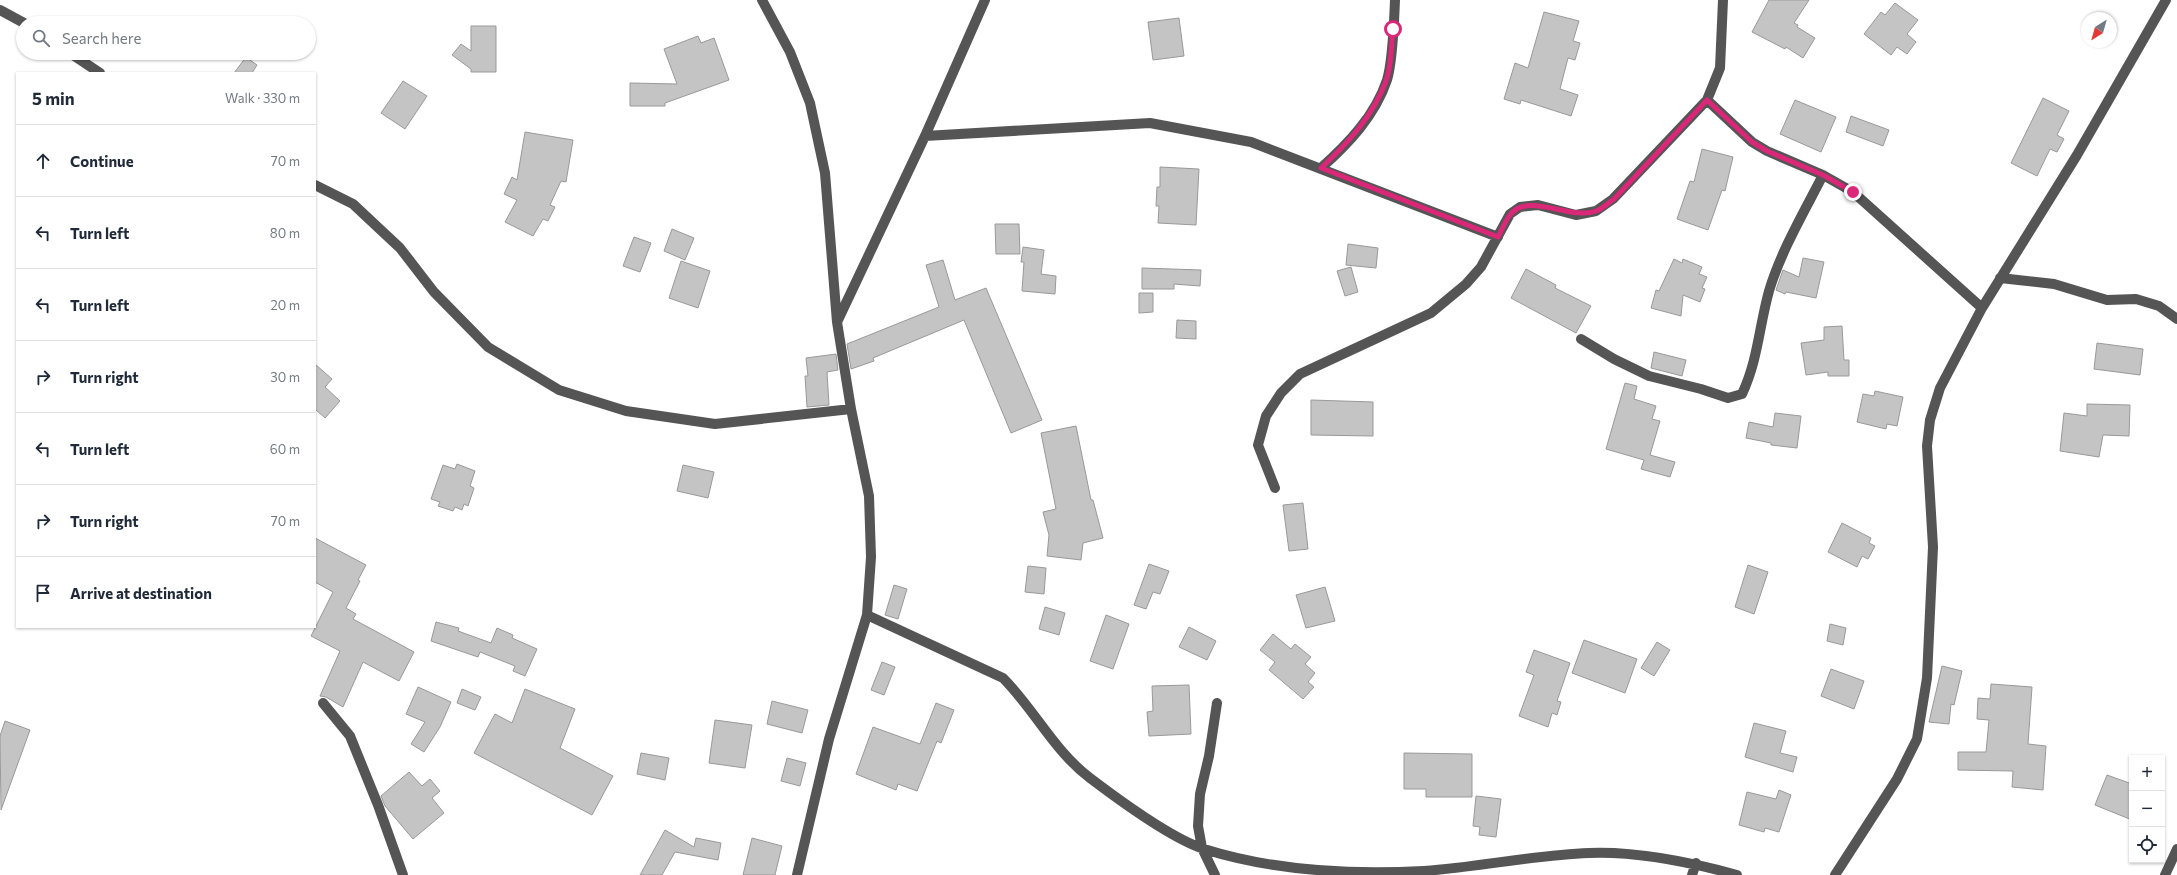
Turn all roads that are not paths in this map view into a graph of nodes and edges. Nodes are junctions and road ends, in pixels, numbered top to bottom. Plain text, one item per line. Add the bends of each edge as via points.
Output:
1 (762, 0) edge
2 (985, 0) edge
3 (1395, 0) edge
4 (1723, 0) edge
5 (2166, 0) edge
6 (0, 10) edge
7 (16, 19) edge
8 (80, 60) edge
9 (98, 72) edge
10 (1707, 100) junction
11 (925, 136) junction
12 (1321, 168) junction
13 (1823, 175) junction
14 (316, 186) edge
15 (1498, 237) junction
16 (2000, 278) junction
17 (1982, 308) junction
18 (2177, 319) edge
19 (837, 322) junction
20 (1581, 339) dead end
21 (851, 409) junction
22 (1275, 488) dead end
23 (867, 615) junction
24 (323, 703) dead end
25 (1217, 703) dead end
26 (1202, 848) junction
27 (2177, 849) edge
28 (1696, 863) junction
29 (403, 875) edge
30 (797, 875) edge
31 (1215, 875) edge
32 (1692, 875) edge
33 (1737, 875) edge
34 (1835, 875) edge
35 (2165, 875) edge

1 - 19 street via 790,52 810,103 825,173
2 - 11 street
3 - 12 street via 1387,80 1370,114 1348,143
4 - 10 street via 1720,68
5 - 16 street via 2077,155
6 - 7 street
8 - 9 street
10 - 13 street via 1752,142
10 - 15 street via 1614,199 1596,211 1576,215 1538,205 1520,207 1510,214
11 - 12 street via 1150,123 1251,142
11 - 19 street
12 - 15 street
13 - 17 street via 1853,192
13 - 20 street via 1792,236 1770,291 1752,373 1742,394 1728,398 1650,376 1614,359
14 - 21 street via 353,204 395,243 434,292 488,347 559,390 626,411 715,424
15 - 22 street via 1481,267 1466,284 1431,313 1300,374 1281,393 1266,416 1258,445
16 - 17 street
16 - 18 street via 2054,284 2107,300 2136,299 2159,306
17 - 34 street via 1940,388 1930,420 1927,446 1933,546 1927,678 1917,740 1897,779
19 - 21 street
21 - 23 street via 869,496 871,557
23 - 26 street via 1002,678 1019,694 1056,744 1088,777 1178,837
23 - 30 street via 829,739
24 - 29 street via 350,736
25 - 26 street via 1200,794 1198,826
26 - 28 street via 1281,868 1328,872 1424,872 1522,858 1591,853 1640,855
26 - 31 street
27 - 35 street
28 - 32 street
28 - 33 street

